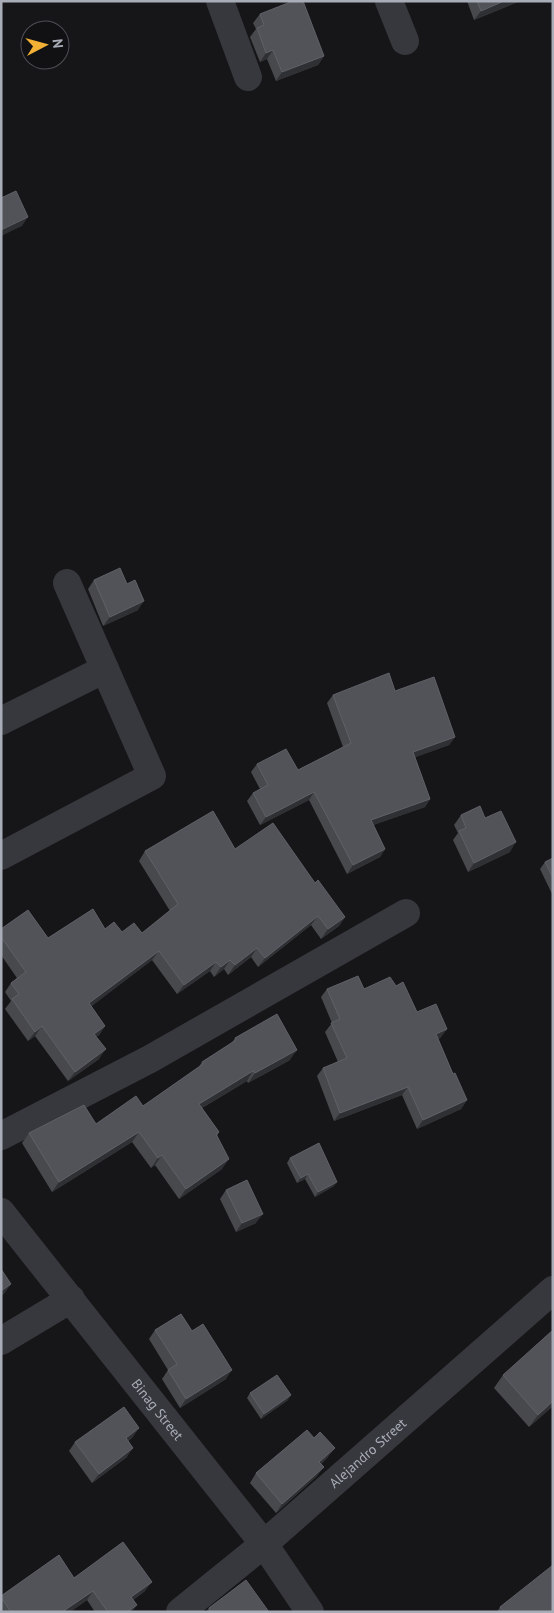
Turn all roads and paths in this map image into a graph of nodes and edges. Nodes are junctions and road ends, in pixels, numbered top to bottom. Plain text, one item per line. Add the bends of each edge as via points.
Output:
1 (220, 1) edge
2 (389, 1) edge
3 (405, 41) dead end
4 (248, 77) dead end
5 (67, 583) dead end
6 (105, 669) junction
7 (1, 721) edge
8 (1, 856) edge
9 (406, 913) dead end
10 (1, 1136) edge
11 (1, 1212) edge
12 (553, 1290) edge
13 (72, 1299) junction
14 (1, 1341) edge
15 (264, 1544) junction
16 (180, 1612) edge
17 (310, 1612) edge

1 - 4 street
2 - 3 street
5 - 6 street
6 - 7 street
6 - 8 street via 152,776
9 - 10 street via 150,1059
11 - 13 street, Binag Street
12 - 15 street, Alejandro Street
13 - 14 street
13 - 15 street, Binag Street
15 - 16 street, Alejandro Street
15 - 17 street, Binag Street

